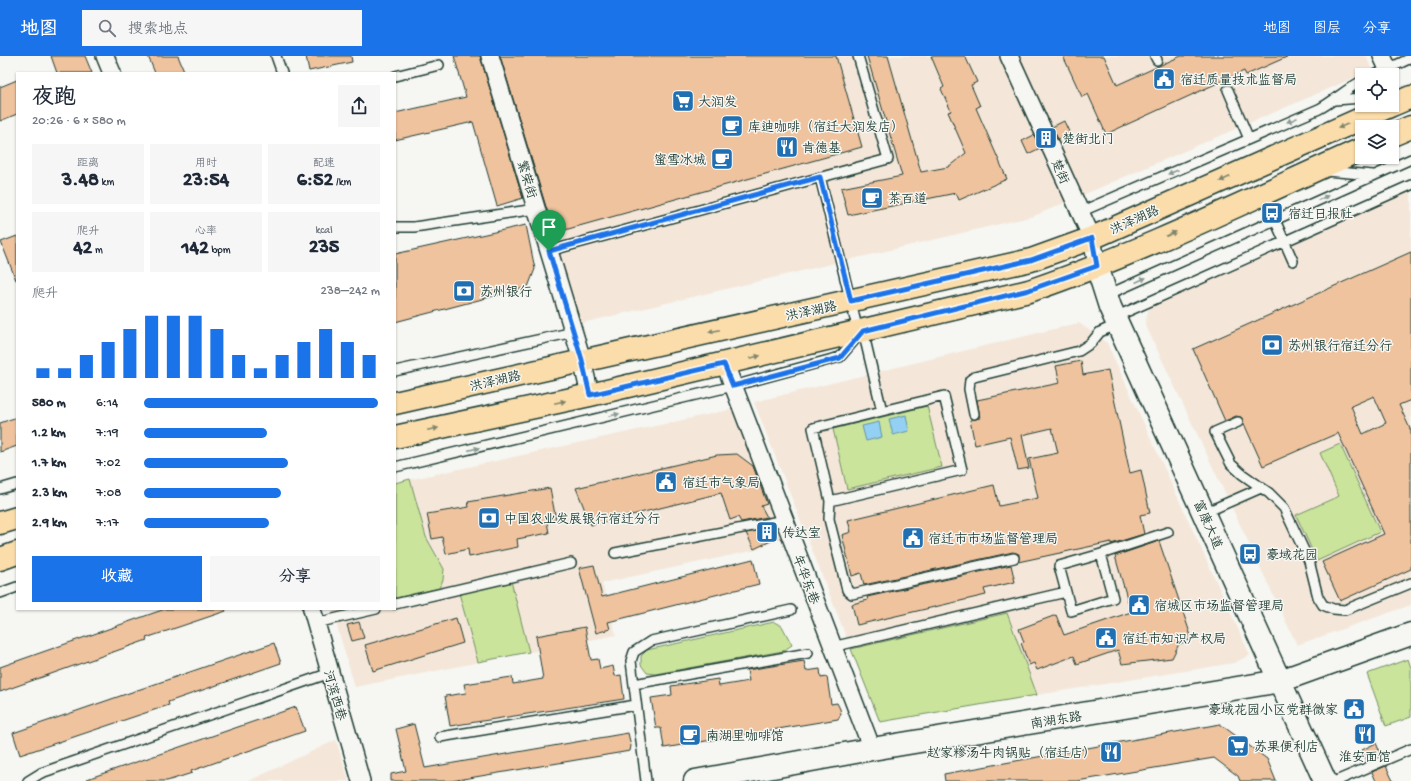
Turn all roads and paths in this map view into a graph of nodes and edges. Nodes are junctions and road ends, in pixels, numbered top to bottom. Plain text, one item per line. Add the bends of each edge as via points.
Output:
1 (105, 56) edge
2 (276, 56) edge
3 (490, 56) edge
4 (858, 56) edge
5 (1009, 56) edge
6 (1411, 58) edge
7 (439, 65) dead end
8 (1382, 67) edge
9 (112, 72) edge
10 (282, 72) edge
11 (396, 76) edge
12 (1355, 84) edge
13 (1228, 90) dead end
14 (1399, 96) edge
15 (1411, 96) edge
16 (1355, 99) edge
17 (1335, 100) junction
18 (1399, 102) edge
19 (1376, 112) edge
20 (1411, 127) edge
21 (1399, 132) edge
22 (1249, 139) junction
23 (1355, 151) edge
24 (1411, 159) edge
25 (1315, 170) junction
26 (1375, 175) junction
27 (820, 177) junction
28 (1411, 185) edge
29 (536, 209) junction
30 (1080, 212) junction
31 (1275, 220) junction
32 (396, 227) edge
33 (1092, 238) junction
34 (1285, 242) junction
35 (549, 251) junction
36 (1293, 261) dead end
37 (1097, 266) junction
38 (1105, 296) junction
39 (851, 301) junction
40 (1116, 321) junction
41 (860, 331) junction
42 (574, 332) junction
43 (582, 360) junction
44 (724, 364) junction
45 (396, 371) edge
46 (733, 386) junction
47 (590, 395) junction
48 (396, 403) edge
49 (882, 412) junction
50 (974, 414) dead end
51 (1238, 422) dead end
52 (396, 437) edge
53 (396, 467) edge
54 (16, 484) edge
55 (1261, 488) junction
56 (0, 490) edge
57 (830, 501) junction
58 (1204, 513) junction
59 (16, 518) edge
60 (784, 520) junction
61 (0, 523) edge
62 (1168, 532) dead end
63 (16, 553) edge
64 (615, 553) dead end
65 (1101, 554) junction
66 (1014, 558) dead end
67 (0, 559) edge
68 (571, 563) dead end
69 (1411, 583) edge
70 (16, 587) edge
71 (1066, 592) junction
72 (0, 593) edge
73 (396, 604) edge
74 (367, 610) edge
75 (791, 610) dead end
76 (314, 616) edge
77 (1411, 634) edge
78 (832, 647) junction
79 (808, 653) dead end
80 (330, 673) junction
81 (1280, 681) junction
82 (634, 684) junction
83 (636, 704) junction
84 (440, 737) dead end
85 (872, 749) junction
86 (1411, 749) edge
87 (28, 781) edge
88 (361, 781) edge
89 (646, 781) edge
90 (695, 781) edge
91 (1326, 781) edge
92 (1336, 781) edge

1 - 9 street
2 - 10 lane
3 - 29 street, 繁荣街
4 - 27 lane via 888,159
5 - 30 street, 楚街
6 - 8 lane
7 - 11 lane
12 - 17 lane via 1345,89
13 - 22 lane
14 - 15 lane
15 - 18 main road, 洪泽湖路
16 - 17 lane
17 -> 22 lane
19 -> 33 main road, 洪泽湖路
20 - 21 main road
22 -> 30 lane
23 - 25 main road
24 - 26 lane
25 - 26 lane
37 -> 25 main road
31 -> 26 lane
27 - 35 lane
27 - 39 lane
28 - 34 lane
29 - 32 lane via 414,227
29 - 35 street, 繁荣街
30 - 33 street, 楚街
31 - 34 lane
38 -> 31 lane
33 - 37 street, 楚街
33 - 39 main road, 洪泽湖路 via 1031,260
34 - 36 lane
34 - 40 lane
35 - 42 street, 繁荣街
37 - 38 street, 富康大道
37 - 41 main road via 1029,290
38 - 40 street, 富康大道
39 - 41 lane
39 -> 43 main road, 洪泽湖路
40 - 50 lane via 1079,351 974,377 970,380 969,389
40 - 58 street, 富康大道
44 -> 41 main road
41 - 46 lane via 840,358
41 - 49 lane
42 - 43 street, 繁荣街
42 - 45 lane
43 - 47 street, 繁荣街
43 - 48 main road, 洪泽湖路
44 - 46 street, 年华东巷
44 - 47 main road
53 -> 46 lane
46 - 60 street, 年华东巷
52 -> 47 main road
49 - 57 lane via 813,428
49 - 57 lane via 944,396 962,470
51 - 55 lane via 1215,432 1231,464
54 - 56 lane
55 - 58 lane
55 - 69 lane via 1284,508 1309,561 1318,597 1323,605 1345,610
57 - 66 lane via 829,519 847,590 852,594
58 - 81 street, 富康大道
59 - 61 main road
60 - 64 lane
60 - 78 street, 年华东巷
62 - 65 lane
63 - 67 main road
65 - 71 lane via 1059,566
65 - 71 lane via 1113,598 1072,611
68 - 73 lane
70 - 72 lane
71 - 78 lane
74 - 76 lane
75 - 82 lane via 651,640 634,652 631,661
76 - 80 street, 河滨西巷
77 - 81 street, 南湖东路
78 - 85 street, 年华东巷
79 - 82 lane
80 - 87 lane via 41,773
80 - 88 street, 河滨西巷
81 - 85 street, 南湖东路
81 - 91 street, 富康大道
82 - 83 lane
83 - 84 lane
83 - 89 lane
85 - 90 street, 南湖东路
86 - 92 lane

